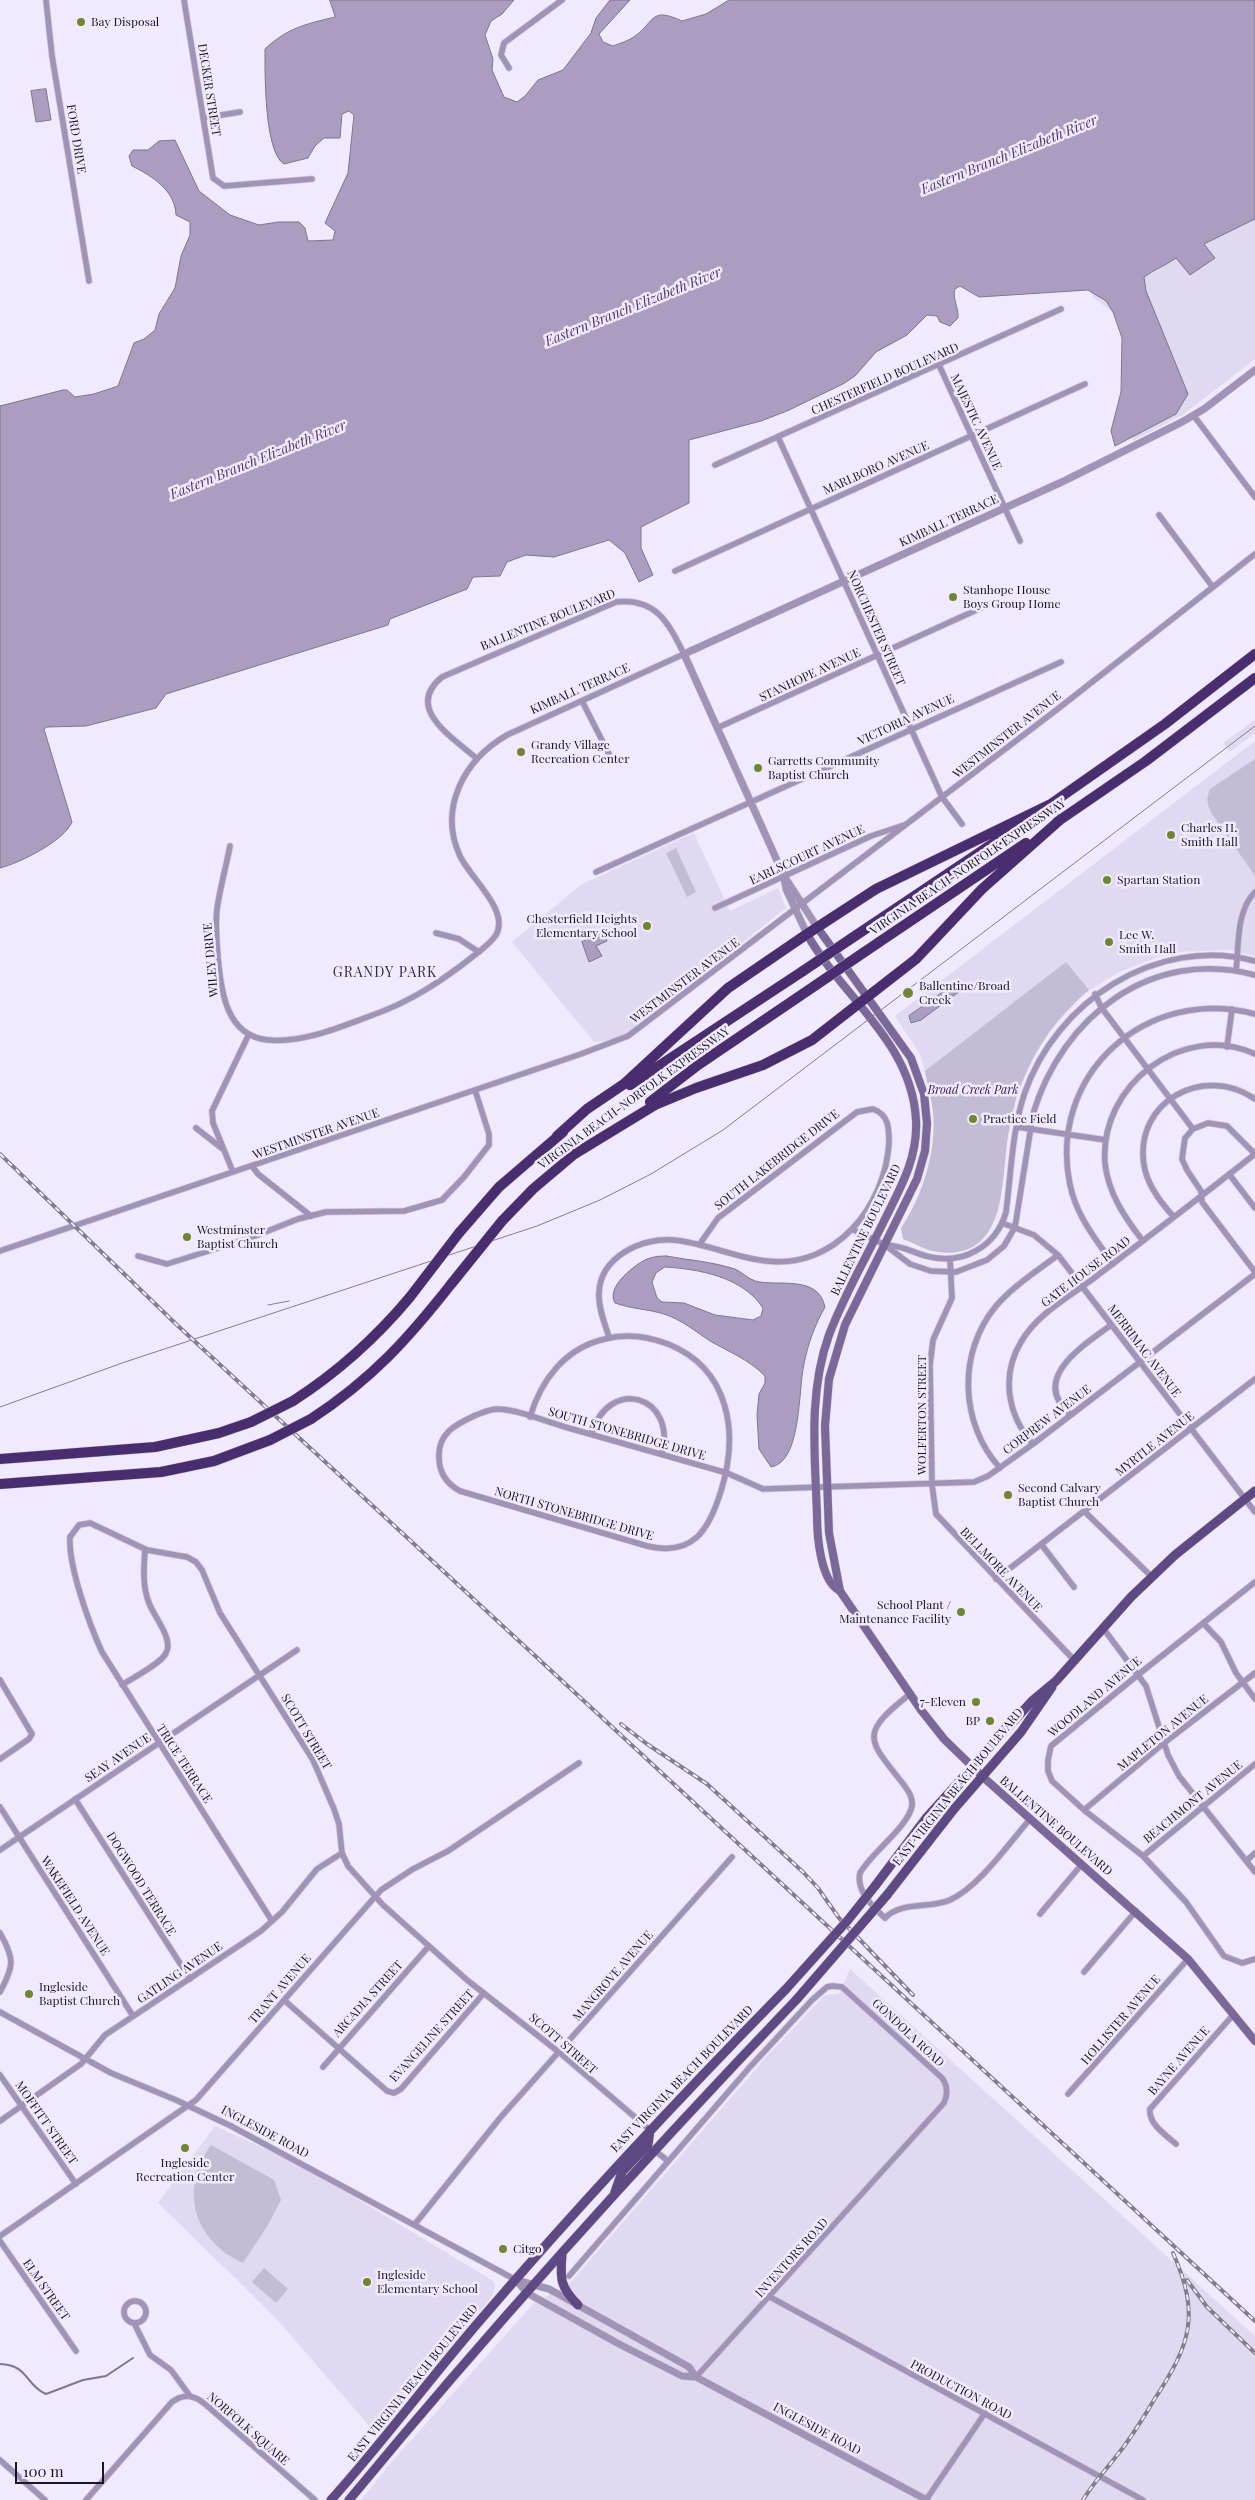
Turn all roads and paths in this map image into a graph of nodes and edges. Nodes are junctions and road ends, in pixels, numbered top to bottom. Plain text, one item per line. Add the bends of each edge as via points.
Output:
1 (46, 0) edge
2 (184, 0) edge
3 (562, 0) edge
4 (510, 68) dead end
5 (240, 112) dead end
6 (203, 118) junction
7 (312, 180) dead end
8 (88, 281) dead end
9 (1062, 309) dead end
10 (939, 366) junction
11 (1255, 370) edge
12 (1085, 384) dead end
13 (1194, 416) junction
14 (971, 436) junction
15 (778, 437) junction
16 (715, 465) dead end
17 (1255, 497) edge
18 (812, 508) junction
19 (1005, 508) junction
20 (1159, 515) dead end
21 (1020, 541) dead end
22 (1255, 554) edge
23 (675, 571) dead end
24 (844, 581) junction
25 (1212, 586) junction
26 (994, 602) dead end
27 (684, 654) junction
28 (1255, 654) edge
29 (878, 655) junction
30 (1061, 662) dead end
31 (1255, 678) edge
32 (582, 701) junction
33 (717, 728) junction
34 (912, 728) junction
35 (608, 754) dead end
36 (476, 758) junction
37 (942, 797) junction
38 (751, 802) junction
39 (1053, 803) junction
40 (1061, 819) junction
41 (908, 823) junction
42 (962, 824) dead end
43 (230, 846) dead end
44 (596, 872) dead end
45 (784, 876) junction
46 (1255, 892) edge
47 (802, 904) junction
48 (715, 908) dead end
49 (795, 910) junction
50 (817, 927) junction
51 (436, 933) dead end
52 (807, 934) junction
53 (479, 952) junction
54 (1238, 957) junction
55 (1255, 961) edge
56 (1236, 971) junction
57 (1255, 974) edge
58 (1095, 994) junction
59 (869, 997) junction
60 (858, 1005) junction
61 (1101, 1007) junction
62 (1232, 1009) junction
63 (1255, 1014) edge
64 (250, 1034) junction
65 (1123, 1037) junction
66 (1227, 1047) junction
67 (1255, 1054) edge
68 (1148, 1068) junction
69 (475, 1090) junction
70 (1171, 1098) junction
71 (1255, 1099) edge
72 (1017, 1127) junction
73 (196, 1128) dead end
74 (1031, 1129) junction
75 (1193, 1129) junction
76 (1068, 1135) junction
77 (557, 1136) junction
78 (1106, 1140) junction
79 (224, 1150) junction
80 (1255, 1154) edge
81 (573, 1155) junction
82 (252, 1166) junction
83 (234, 1172) junction
84 (1229, 1174) junction
85 (1201, 1196) junction
86 (1255, 1208) edge
87 (311, 1216) junction
88 (1174, 1217) junction
89 (1002, 1223) junction
90 (1015, 1226) junction
91 (852, 1229) junction
92 (875, 1241) junction
93 (1143, 1241) junction
94 (699, 1245) junction
95 (885, 1245) junction
96 (0, 1251) edge
97 (1058, 1255) junction
98 (138, 1256) dead end
99 (950, 1259) junction
100 (1113, 1264) junction
101 (952, 1272) junction
102 (1255, 1273) edge
103 (1083, 1287) junction
104 (1111, 1325) junction
105 (609, 1338) junction
106 (1140, 1362) junction
107 (1255, 1379) edge
108 (1071, 1415) junction
109 (530, 1417) junction
110 (1191, 1428) junction
111 (591, 1434) junction
112 (442, 1442) joint
113 (1033, 1444) junction
114 (662, 1454) junction
115 (0, 1459) edge
116 (1000, 1468) junction
117 (726, 1473) junction
118 (0, 1484) edge
119 (932, 1485) junction
120 (816, 1488) junction
121 (827, 1488) junction
122 (1255, 1491) edge
123 (1245, 1499) junction
124 (1084, 1510) junction
125 (1255, 1512) edge
126 (1041, 1544) junction
127 (145, 1549) junction
128 (1152, 1577) junction
129 (996, 1579) junction
130 (1255, 1582) edge
131 (1074, 1587) dead end
132 (840, 1591) junction
133 (87, 1613) joint
134 (1203, 1623) junction
135 (1103, 1628) junction
136 (297, 1650) dead end
137 (1074, 1660) junction
138 (1255, 1673) edge
139 (1138, 1674) junction
140 (260, 1676) junction
141 (0, 1680) edge
142 (1056, 1681) junction
143 (1242, 1683) junction
144 (122, 1685) junction
145 (910, 1694) junction
146 (1255, 1699) edge
147 (159, 1743) junction
148 (1164, 1743) junction
149 (0, 1759) edge
150 (579, 1763) dead end
151 (1255, 1764) edge
152 (972, 1767) junction
153 (982, 1777) junction
154 (75, 1799) junction
155 (0, 1807) edge
156 (1202, 1807) junction
157 (1084, 1810) junction
158 (1031, 1818) junction
159 (20, 1837) junction
160 (0, 1850) edge
161 (342, 1853) junction
162 (1255, 1853) edge
163 (1143, 1856) junction
164 (732, 1857) dead end
165 (1246, 1861) junction
166 (1082, 1864) junction
167 (1255, 1872) edge
168 (375, 1896) junction
169 (1136, 1911) junction
170 (1040, 1914) dead end
171 (272, 1921) junction
172 (0, 1933) edge
173 (429, 1946) junction
174 (1188, 1959) junction
175 (1255, 1959) edge
176 (1084, 1972) dead end
177 (190, 1978) junction
178 (810, 1985) dead end
179 (0, 1992) edge
180 (484, 1993) junction
181 (820, 1993) junction
182 (284, 2000) junction
183 (0, 2012) edge
184 (1234, 2014) junction
185 (133, 2016) junction
186 (1255, 2041) edge
187 (338, 2048) junction
188 (560, 2053) junction
189 (85, 2060) junction
190 (323, 2067) dead end
191 (0, 2074) edge
192 (1068, 2094) dead end
193 (188, 2106) junction
194 (21, 2107) junction
195 (0, 2121) edge
196 (673, 2129) junction
197 (650, 2130) junction
198 (1176, 2144) dead end
199 (654, 2150) junction
200 (902, 2150) joint
201 (668, 2161) junction
202 (76, 2184) junction
203 (614, 2195) junction
204 (415, 2224) junction
205 (0, 2236) edge
206 (0, 2241) edge
207 (562, 2254) junction
208 (569, 2276) dead end
209 (516, 2280) junction
210 (535, 2284) junction
211 (528, 2293) junction
212 (770, 2297) junction
213 (578, 2305) junction
214 (134, 2323) dead end
215 (76, 2351) dead end
216 (696, 2377) junction
217 (190, 2396) junction
218 (985, 2413) junction
219 (0, 2460) edge
220 (45, 2500) edge
221 (86, 2500) edge
222 (315, 2500) edge
223 (331, 2500) edge
224 (350, 2500) edge
225 (927, 2500) edge
226 (1143, 2500) edge

1 - 8 street, FORD DRIVE
2 - 6 street, DECKER STREET
3 - 4 street via 502,46 502,59
5 - 6 street
6 - 7 street, DECKER STREET via 211,168 217,183 224,186
9 - 10 street, CHESTERFIELD BOULEVARD
10 - 14 street, MAJESTIC AVENUE
10 - 15 street, CHESTERFIELD BOULEVARD
11 - 13 street, KIMBALL TERRACE
12 - 14 street, MARLBORO AVENUE
13 - 17 street
13 - 19 street, KIMBALL TERRACE
14 - 18 street, MARLBORO AVENUE
14 - 19 street, MAJESTIC AVENUE
15 - 16 street, CHESTERFIELD BOULEVARD
15 - 18 street, NORCHESTER STREET
18 - 23 street, MARLBORO AVENUE
18 - 24 street, NORCHESTER STREET
19 - 21 street, MAJESTIC AVENUE
19 - 24 street, KIMBALL TERRACE
20 - 25 street
22 - 25 street, WESTMINSTER AVENUE
24 - 27 street, KIMBALL TERRACE
24 - 29 street, NORCHESTER STREET
25 - 37 street, WESTMINSTER AVENUE
26 - 29 street, STANHOPE AVENUE
27 - 32 street, KIMBALL TERRACE
27 - 33 street, BALLENTINE BOULEVARD
27 - 36 street, BALLENTINE BOULEVARD via 669,625 659,614 643,604 616,602 442,677 428,694 430,714
28 - 39 highway, VIRGINIA BEACH-NORFOLK EXPRESSWAY
29 - 33 street, STANHOPE AVENUE
29 - 34 street, NORCHESTER STREET
30 - 34 street, VICTORIA AVENUE
31 - 40 highway, VIRGINIA BEACH-NORFOLK EXPRESSWAY via 1158,752
32 - 35 street
32 - 36 street, KIMBALL TERRACE via 507,735
33 - 38 street, BALLENTINE BOULEVARD
34 - 37 street, NORCHESTER STREET
34 - 38 street, VICTORIA AVENUE
36 - 53 street, KIMBALL TERRACE via 469,766 458,793 453,827 460,857 498,914 496,934
37 - 41 street, WESTMINSTER AVENUE
37 - 42 street, NORCHESTER STREET
38 - 44 street, VICTORIA AVENUE
38 - 45 street, BALLENTINE BOULEVARD
39 - 50 highway via 901,876
39 - 77 highway, VIRGINIA BEACH-NORFOLK EXPRESSWAY, bridge
40 - 59 highway via 982,889 916,959
40 - 81 highway, VIRGINIA BEACH-NORFOLK EXPRESSWAY, bridge via 698,1065
41 - 45 street, EARLSCOURT AVENUE via 871,836
41 - 47 street, WESTMINSTER AVENUE
43 - 64 street, WILEY DRIVE via 217,910 219,965 225,1005 235,1022
45 - 47 street, BALLENTINE BOULEVARD
45 - 48 street, EARLSCOURT AVENUE
45 - 49 street, BALLENTINE BOULEVARD
46 - 54 street via 1242,916
47 - 49 street, WESTMINSTER AVENUE
47 - 50 street, BALLENTINE BOULEVARD
49 - 52 street, BALLENTINE BOULEVARD
49 - 69 street, WESTMINSTER AVENUE via 628,1036
50 - 52 highway
50 - 59 main road, BALLENTINE BOULEVARD
51 - 53 street via 459,939
52 - 60 main road, BALLENTINE BOULEVARD via 824,962
52 - 77 highway via 728,988 632,1076
53 - 64 street, KIMBALL TERRACE via 422,994 385,1011 301,1038 267,1040
54 - 55 street
54 - 56 street
54 - 58 street via 1203,956 1157,964
56 - 57 street
56 - 61 street via 1207,969 1170,975 1124,992
58 - 61 street
58 - 72 street via 1047,1047 1024,1095
59 - 60 highway
59 - 95 main road, BALLENTINE BOULEVARD via 914,1064 924,1094 928,1123 917,1180
60 - 81 highway via 800,1048 656,1104
60 - 92 main road, BALLENTINE BOULEVARD via 886,1038 902,1065 912,1092 916,1122 909,1168
61 - 65 street
61 - 74 street via 1068,1040 1051,1066 1037,1099
62 - 63 street
62 - 65 street via 1201,1008 1173,1013 1143,1024
62 - 66 street
64 - 79 street via 212,1111 213,1123
65 - 68 street
65 - 76 street via 1088,1077 1075,1105
66 - 67 street
66 - 68 street via 1188,1048
68 - 70 street
68 - 78 street via 1123,1095
69 - 82 street, WESTMINSTER AVENUE
69 - 87 street via 490,1140 448,1196 404,1211 336,1210
70 - 71 street via 1209,1084 1230,1086
70 - 75 street
70 - 88 street via 1149,1126 1143,1156 1150,1186
72 - 74 street
72 - 89 street
73 - 79 street
74 - 76 street
74 - 90 street
75 - 80 street via 1208,1122 1227,1126
75 - 85 street via 1185,1138 1182,1159
76 - 78 street
76 - 100 street via 1068,1173 1074,1200 1085,1226
77 - 115 highway, VIRGINIA BEACH-NORFOLK EXPRESSWAY, bridge via 500,1187 380,1331 350,1360 293,1401 219,1433 155,1447
78 - 93 street via 1105,1164 1111,1190
79 - 83 street
80 - 84 street, GATE HOUSE ROAD
81 - 118 highway, VIRGINIA BEACH-NORFOLK EXPRESSWAY, bridge via 502,1221 393,1355 353,1390 311,1419 270,1440 214,1461 161,1472
82 - 83 street, WESTMINSTER AVENUE
82 - 87 street
83 - 96 street, WESTMINSTER AVENUE
84 - 85 street, GATE HOUSE ROAD
84 - 86 street
85 - 88 street, GATE HOUSE ROAD
85 - 102 street via 1202,1202
87 - 98 street via 167,1264
88 - 93 street, GATE HOUSE ROAD
89 - 90 street, MERRIMAC AVENUE
89 - 99 street via 978,1250
90 - 97 street, MERRIMAC AVENUE via 1042,1240
90 - 101 street via 1004,1246 988,1260 967,1270
91 - 92 street
91 - 94 street via 818,1254 783,1262 756,1260
91 - 94 street, SOUTH LAKEBRIDGE DRIVE via 875,1196 885,1166 889,1127 886,1118 868,1108 857,1112 718,1218
92 - 95 street
92 - 120 main road, BALLENTINE BOULEVARD via 836,1319 820,1369 814,1406
93 - 100 street, GATE HOUSE ROAD
94 - 105 street via 672,1240 651,1241 632,1248 615,1260 603,1276 599,1293
95 - 99 street
95 - 101 street via 910,1264 931,1271
95 - 121 main road, BALLENTINE BOULEVARD via 846,1325 832,1366 826,1415
97 - 103 street, MERRIMAC AVENUE
97 - 116 street via 1011,1291 995,1308 971,1355 968,1381 972,1416 983,1445
99 - 101 street, WOLFERTON STREET
100 - 103 street, GATE HOUSE ROAD
101 - 119 street, WOLFERTON STREET via 952,1298 933,1340 930,1366
102 - 106 street, CORPREW AVENUE
103 - 104 street, MERRIMAC AVENUE
103 - 113 street, GATE HOUSE ROAD via 1031,1328 1014,1358 1009,1378 1010,1400 1016,1419
104 - 106 street, MERRIMAC AVENUE
104 - 108 street via 1059,1370 1056,1390 1062,1405
105 - 109 street, NORTH STONEBRIDGE DRIVE via 583,1346 562,1361 544,1383
105 - 117 street, NORTH STONEBRIDGE DRIVE via 636,1336 659,1340 692,1357 708,1374 721,1396 730,1422 731,1445
106 - 108 street, CORPREW AVENUE
106 - 110 street, MERRIMAC AVENUE
107 - 110 street, MYRTLE AVENUE
108 - 113 street, CORPREW AVENUE
109 - 111 street, SOUTH STONEBRIDGE DRIVE
109 - 112 street, SOUTH STONEBRIDGE DRIVE via 504,1410 489,1410 456,1424
110 - 123 street, MERRIMAC AVENUE
110 - 124 street, MYRTLE AVENUE
111 - 114 street, SOUTH STONEBRIDGE DRIVE
111 - 114 street via 607,1407 624,1400 638,1401 654,1410 662,1421 665,1436
112 - 117 street, NORTH STONEBRIDGE DRIVE via 440,1468 448,1482 460,1491 660,1549 688,1544 704,1531 712,1517
113 - 116 street, CORPREW AVENUE
114 - 117 street, SOUTH STONEBRIDGE DRIVE
116 - 119 street, CORPREW AVENUE via 974,1482
117 - 120 street, SOUTH STONEBRIDGE DRIVE via 763,1489
119 - 121 street, CORPREW AVENUE
119 - 129 street, BELLMORE AVENUE via 934,1508 939,1520
120 - 121 street, CORPREW AVENUE
120 - 132 main road, BALLENTINE BOULEVARD via 822,1557 832,1585
121 - 132 main road, BALLENTINE BOULEVARD via 829,1533
122 - 123 main road, EAST VIRGINIA BEACH BOULEVARD
123 - 125 street, MERRIMAC AVENUE
123 - 128 main road, EAST VIRGINIA BEACH BOULEVARD
124 - 126 street, MYRTLE AVENUE
124 - 128 street
126 - 129 street, MYRTLE AVENUE
126 - 131 street
127 - 133 street, SCOTT STREET via 90,1523 73,1530 70,1554
127 - 140 street, SCOTT STREET via 191,1559 201,1567 220,1613
127 - 144 street via 145,1588 168,1648 163,1658
128 - 135 main road, EAST VIRGINIA BEACH BOULEVARD
129 - 137 street, BELLMORE AVENUE
130 - 134 street, WOODLAND AVENUE
132 - 145 main road, BALLENTINE BOULEVARD
133 - 144 street, TRICE TERRACE via 102,1652
134 - 139 street, WOODLAND AVENUE
134 - 143 street via 1224,1647
135 - 137 main road, EAST VIRGINIA BEACH BOULEVARD
135 - 139 street
136 - 140 street, SEAY AVENUE
137 - 142 main road, EAST VIRGINIA BEACH BOULEVARD
138 - 143 street, MAPLETON AVENUE
139 - 148 street via 1152,1700
139 - 157 street, WOODLAND AVENUE via 1051,1746 1048,1771 1052,1781
140 - 147 street, SEAY AVENUE
140 - 161 street, SCOTT STREET via 313,1760 339,1824
141 - 149 street via 32,1731 29,1739
142 - 152 main road, EAST VIRGINIA BEACH BOULEVARD via 1032,1701
142 - 153 main road, EAST VIRGINIA BEACH BOULEVARD via 1026,1726
143 - 146 street
143 - 148 street, MAPLETON AVENUE
144 - 147 street, TRICE TERRACE
145 - 152 main road, BALLENTINE BOULEVARD via 944,1739
145 - 158 street via 880,1723 873,1739 876,1749 912,1801 903,1822 860,1873 862,1889 876,1910 885,1918 894,1910 939,1904 960,1894
147 - 154 street, SEAY AVENUE
147 - 171 street, TRICE TERRACE
148 - 156 street via 1179,1776
148 - 157 street, MAPLETON AVENUE
150 - 168 street, TRANT AVENUE via 448,1852 401,1877
151 - 156 street, BEACHMONT AVENUE
152 - 153 main road, BALLENTINE BOULEVARD
152 - 197 main road, EAST VIRGINIA BEACH BOULEVARD, bridge via 927,1817 848,1920
153 - 158 main road, BALLENTINE BOULEVARD
153 - 196 main road, EAST VIRGINIA BEACH BOULEVARD, bridge via 887,1895 797,1999
154 - 159 street, SEAY AVENUE
154 - 177 street, DOGWOOD TERRACE
155 - 159 street, WAKEFIELD AVENUE
156 - 163 street, BEACHMONT AVENUE
156 - 165 street
157 - 163 street, WOODLAND AVENUE
158 - 166 main road, BALLENTINE BOULEVARD
159 - 160 street, SEAY AVENUE
159 - 185 street, WAKEFIELD AVENUE
161 - 168 street, SCOTT STREET via 348,1866
161 - 171 street, GATLING AVENUE via 316,1869
162 - 165 street
163 - 175 street, WOODLAND AVENUE via 1186,1902 1224,1956 1242,1963
164 - 188 street, MANGROVE AVENUE
165 - 167 street
166 - 169 main road, BALLENTINE BOULEVARD
166 - 170 street
168 - 173 street, SCOTT STREET
168 - 182 street, TRANT AVENUE
169 - 174 main road, BALLENTINE BOULEVARD
169 - 176 street
171 - 177 street, GATLING AVENUE
172 - 179 street via 12,1960
173 - 180 street, SCOTT STREET
173 - 187 street, ARCADIA STREET
174 - 184 main road, BALLENTINE BOULEVARD
174 - 192 street, HOLLISTER AVENUE
177 - 185 street, GATLING AVENUE
178 - 181 street
180 - 187 street, EVANGELINE STREET via 401,2089 394,2092 387,2091
180 - 188 street, SCOTT STREET
181 - 200 street, GONDOLA ROAD via 832,1986 842,1987 945,2082 944,2103
181 - 201 street
182 - 187 street
182 - 193 street, TRANT AVENUE
183 - 189 street, INGLESIDE ROAD
184 - 186 main road, BALLENTINE BOULEVARD
184 - 198 street, BAYNE AVENUE via 1150,2110 1153,2122
185 - 189 street, GATLING AVENUE via 105,2035
187 - 190 street, ARCADIA STREET
188 - 197 street, SCOTT STREET
188 - 204 street, MANGROVE AVENUE via 500,2118
189 - 193 street, INGLESIDE ROAD
189 - 194 street, GATLING AVENUE
191 - 194 street, MOFFITT STREET
193 - 202 street, TRANT AVENUE
193 - 204 street, INGLESIDE ROAD
194 - 195 street, GATLING AVENUE
194 - 202 street, MOFFITT STREET
196 - 197 main road
196 - 199 main road, EAST VIRGINIA BEACH BOULEVARD
197 - 203 main road via 648,2145 622,2172
197 - 209 main road, EAST VIRGINIA BEACH BOULEVARD
199 - 201 street
199 - 203 main road, EAST VIRGINIA BEACH BOULEVARD
200 - 212 street, INVENTORS ROAD
201 - 208 street
202 - 205 street, TRANT AVENUE
203 - 207 main road, EAST VIRGINIA BEACH BOULEVARD
204 - 209 street, INGLESIDE ROAD
206 - 215 street, ELM STREET
207 - 210 main road, EAST VIRGINIA BEACH BOULEVARD
207 - 213 main road via 560,2273 563,2287
209 - 210 street, INGLESIDE ROAD
209 - 211 street, INGLESIDE ROAD
209 - 223 main road, EAST VIRGINIA BEACH BOULEVARD
210 - 211 main road, EAST VIRGINIA BEACH BOULEVARD
210 - 213 street, INGLESIDE ROAD
211 - 216 street, INGLESIDE ROAD via 682,2376
211 - 224 main road, EAST VIRGINIA BEACH BOULEVARD
212 - 216 street, INVENTORS ROAD
212 - 218 street, PRODUCTION ROAD
213 - 216 street, INGLESIDE ROAD via 668,2354 689,2367
214 - 217 street via 150,2355 171,2370
216 - 225 street, INGLESIDE ROAD
217 - 221 street, NORFOLK SQUARE via 172,2402
217 - 222 street, NORFOLK SQUARE via 210,2408
218 - 225 street
218 - 226 street, PRODUCTION ROAD
219 - 220 street

